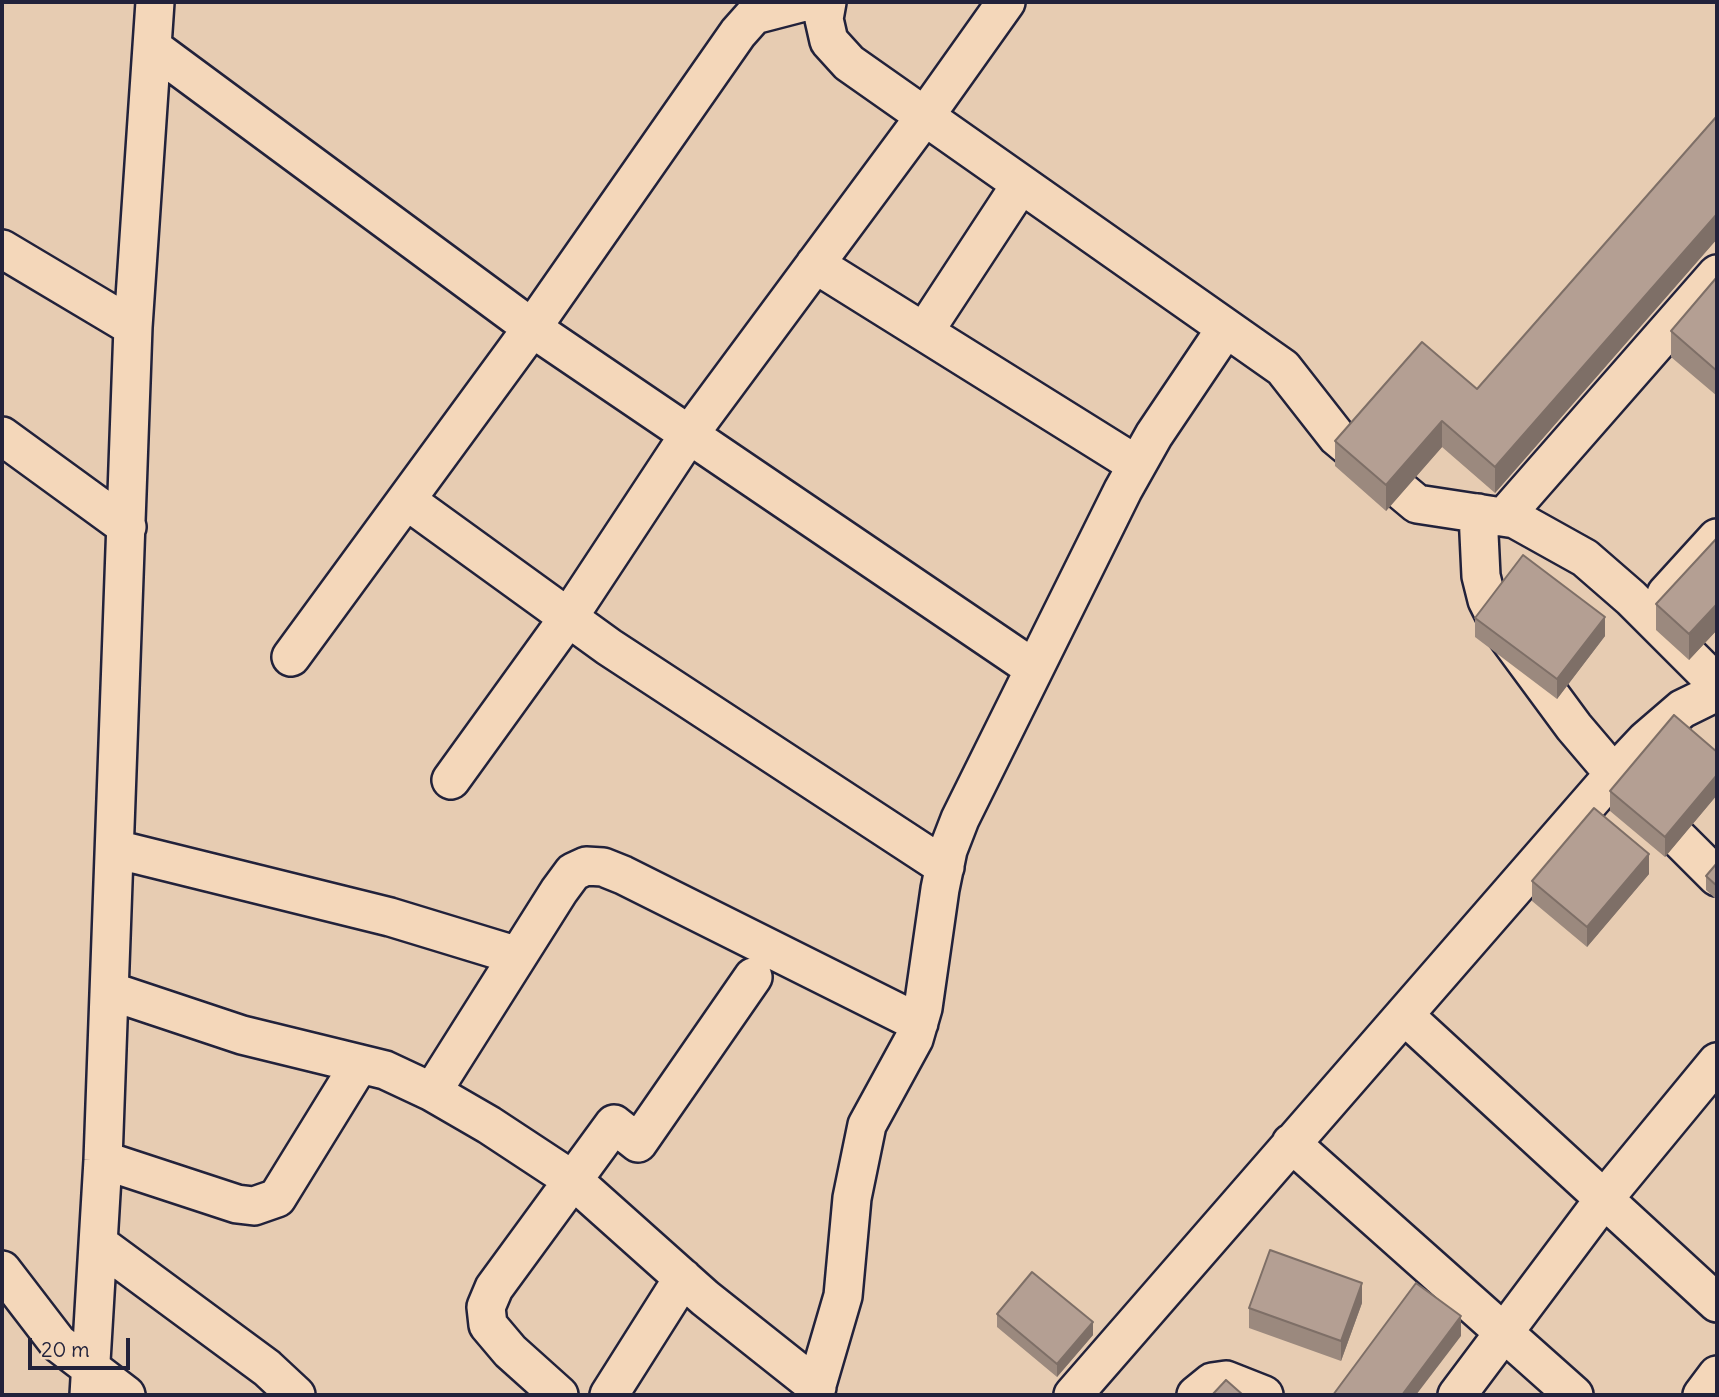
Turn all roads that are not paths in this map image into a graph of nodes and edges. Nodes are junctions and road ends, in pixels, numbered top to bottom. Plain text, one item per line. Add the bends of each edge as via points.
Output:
1 (155, 2) edge
2 (804, 2) edge
3 (827, 2) edge
4 (1006, 2) edge
5 (152, 47) junction
6 (925, 116) junction
7 (1021, 184) junction
8 (2, 249) edge
9 (815, 264) junction
10 (1717, 274) edge
11 (133, 327) junction
12 (532, 328) junction
13 (1226, 328) junction
14 (1668, 331) junction
15 (925, 332) junction
16 (1698, 356) edge
17 (2, 436) edge
18 (688, 436) junction
19 (1137, 465) junction
20 (406, 500) junction
21 (1491, 515) junction
22 (127, 527) junction
23 (1717, 538) edge
24 (1648, 614) junction
25 (568, 618) junction
26 (291, 657) dead end
27 (1033, 668) junction
28 (1717, 684) edge
29 (1717, 692) edge
30 (1614, 774) junction
31 (451, 780) dead end
32 (115, 849) junction
33 (945, 867) junction
34 (1717, 877) edge
35 (518, 956) junction
36 (753, 977) dead end
37 (110, 991) junction
38 (1404, 1015) junction
39 (919, 1023) junction
40 (1717, 1062) edge
41 (359, 1065) junction
42 (432, 1092) junction
43 (1291, 1143) junction
44 (103, 1160) junction
45 (574, 1181) junction
46 (1604, 1199) junction
47 (99, 1244) junction
48 (2, 1270) edge
49 (683, 1278) junction
50 (1717, 1303) edge
51 (1506, 1334) junction
52 (1717, 1375) edge
53 (90, 1382) edge
54 (816, 1391) edge
55 (126, 1395) edge
56 (296, 1395) edge
57 (559, 1395) edge
58 (609, 1395) edge
59 (1073, 1395) edge
60 (1196, 1395) edge
61 (1264, 1395) edge
62 (1457, 1395) edge
63 (1574, 1395) edge
64 (1702, 1395) edge

1 - 5 street
2 - 12 street via 754,15 746,24
3 - 6 street via 824,19 829,41 849,63
4 - 6 street
5 - 11 street
5 - 12 street
6 - 7 street
6 - 9 street
7 - 13 street
7 - 15 street
8 - 11 street
9 - 15 street
9 - 18 street
10 - 14 street
11 - 22 street
12 - 18 street
12 - 20 street
13 - 19 street
13 - 21 street via 1283,368 1337,437 1418,504
14 - 16 street
14 - 21 street
15 - 19 street
17 - 22 street
18 - 25 street
18 - 27 street
19 - 27 street
20 - 25 street
20 - 26 street
21 - 24 street via 1515,519 1585,558
21 - 30 street via 1481,576 1487,600 1501,628
22 - 32 street
23 - 24 street
24 - 28 street
25 - 31 street
25 - 33 street
27 - 33 street via 960,819
29 - 30 street via 1682,709
30 - 34 street
30 - 38 street
32 - 35 street via 390,917
32 - 37 street
33 - 39 street
35 - 39 street via 573,872 586,866 603,867
35 - 42 street
36 - 45 street via 638,1143 614,1124
37 - 41 street via 201,1023
37 - 44 street
38 - 43 street
38 - 46 street
39 - 54 street via 867,1125 852,1198 843,1296
40 - 46 street
41 - 42 street via 385,1070
41 - 44 street via 277,1198 254,1206 237,1204
42 - 45 street
43 - 51 street
43 - 59 street
44 - 47 street
45 - 49 street
45 - 57 street via 494,1288 486,1307 488,1325 498,1339
46 - 50 street
46 - 51 street
47 - 53 street
47 - 56 street via 267,1368
48 - 53 street
49 - 54 street
49 - 58 street
51 - 62 street
51 - 63 street
52 - 64 street
53 - 55 street
60 - 61 street via 1212,1382 1226,1380

